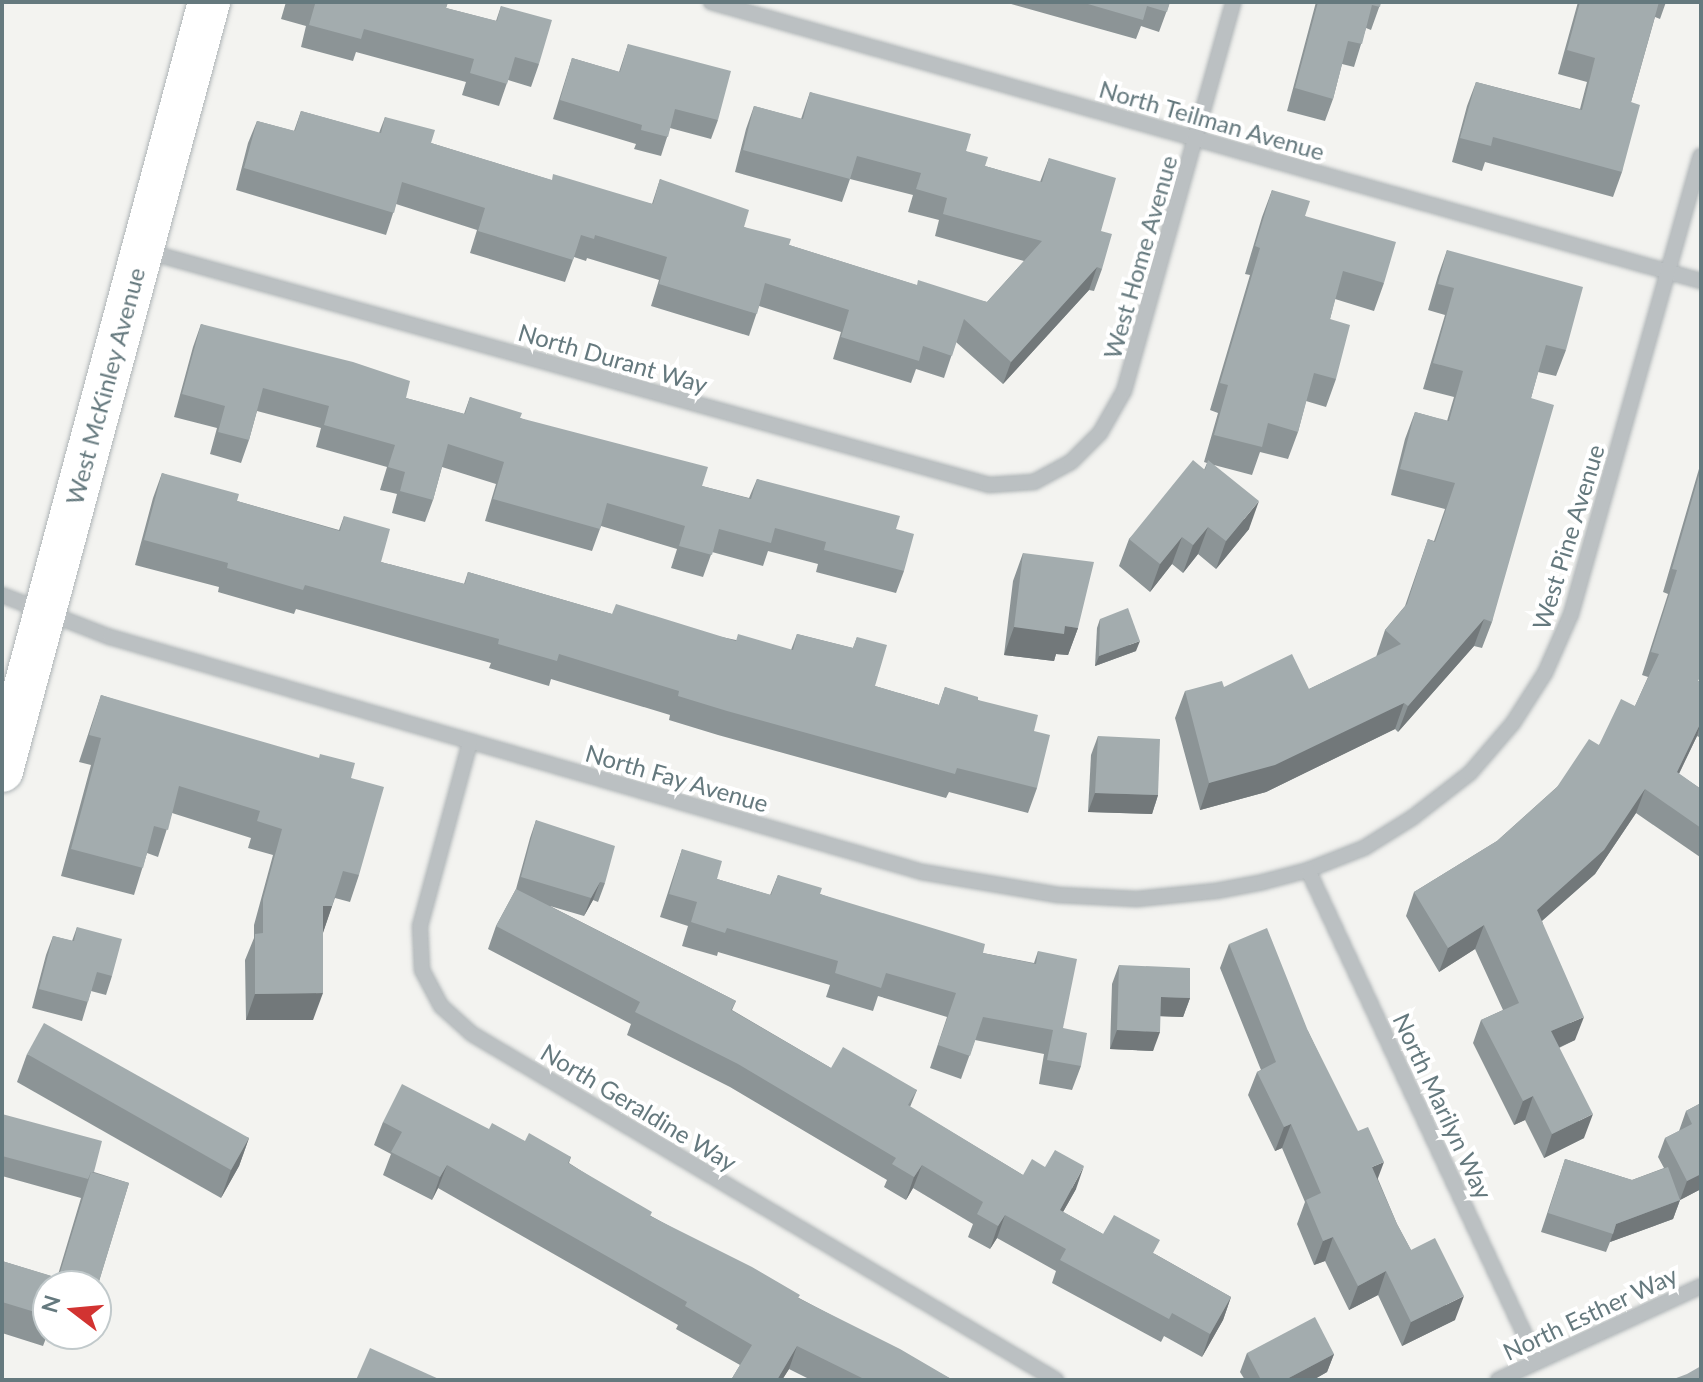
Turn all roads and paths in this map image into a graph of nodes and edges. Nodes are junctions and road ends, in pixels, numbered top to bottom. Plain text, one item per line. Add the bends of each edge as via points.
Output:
1 (209, 2) edge
2 (711, 2) edge
3 (1233, 2) edge
4 (1197, 138) junction
5 (1701, 156) edge
6 (141, 249) junction
7 (1669, 272) junction
8 (1701, 281) edge
9 (1071, 462) joint
10 (2, 595) edge
11 (45, 613) junction
12 (470, 742) junction
13 (2, 771) edge
14 (1308, 870) junction
15 (1701, 1286) edge
16 (1537, 1361) junction
17 (1056, 1380) edge
18 (1498, 1380) edge

1 - 6 main road, West McKinley Avenue
2 - 4 street, North Teilman Avenue
3 - 4 street, West Home Avenue
4 - 7 street, North Teilman Avenue
4 - 9 street, West Home Avenue via 1124,391 1100,433
5 - 7 street, West Pine Avenue
6 - 9 street, North Durant Way via 989,485 1034,482
6 - 11 main road, West McKinley Avenue
7 - 8 street, North Teilman Avenue
7 - 14 street, West Pine Avenue via 1571,614 1545,673 1513,723 1470,773 1364,848
10 - 11 street, North Fay Avenue
11 - 12 street, North Fay Avenue via 110,637
11 - 13 main road, West McKinley Avenue
12 - 14 street, North Fay Avenue via 922,872 988,886 1137,899 1216,891
12 - 17 street, North Geraldine Way via 420,926 422,970 441,1006 472,1034
14 - 16 street, North Marilyn Way
15 - 16 street, North Esther Way
16 - 18 street, North Esther Way

